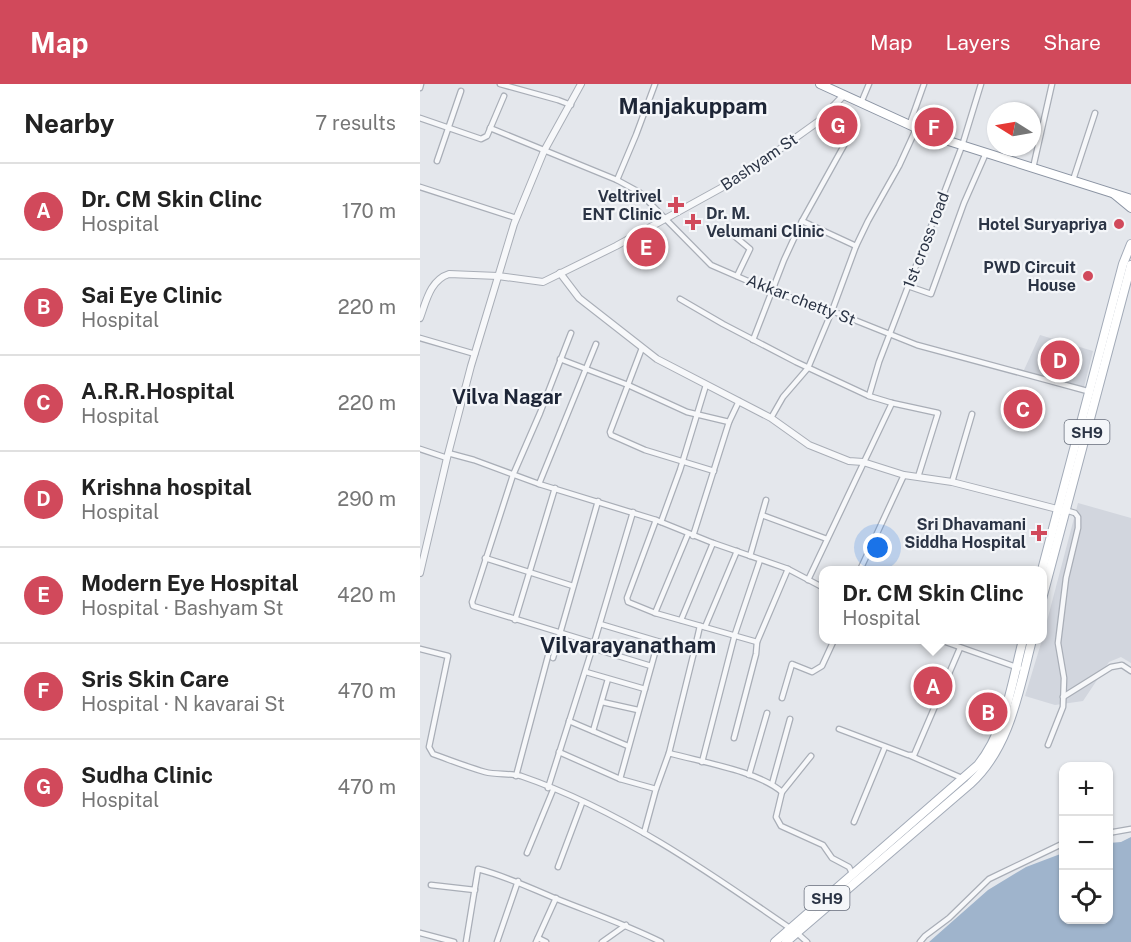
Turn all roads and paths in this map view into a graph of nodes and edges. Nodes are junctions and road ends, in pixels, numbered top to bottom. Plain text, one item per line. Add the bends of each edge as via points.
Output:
1 (500, 84) edge
2 (581, 84) edge
3 (655, 84) edge
4 (820, 84) edge
5 (869, 84) edge
6 (924, 84) edge
7 (981, 84) edge
8 (1052, 84) edge
9 (461, 91) dead end
10 (844, 95) junction
11 (504, 96) dead end
12 (861, 103) junction
13 (571, 105) junction
14 (1095, 113) dead end
15 (420, 118) edge
16 (819, 121) junction
17 (913, 127) junction
18 (448, 128) junction
19 (490, 128) junction
20 (962, 146) junction
21 (544, 151) junction
22 (986, 153) junction
23 (437, 161) dead end
24 (1033, 168) junction
25 (616, 180) junction
26 (1073, 180) junction
27 (420, 187) edge
28 (1113, 194) junction
29 (1131, 199) edge
30 (1131, 208) edge
31 (516, 218) junction
32 (666, 219) junction
33 (802, 221) junction
34 (732, 234) dead end
35 (1130, 244) edge
36 (856, 246) junction
37 (1131, 265) edge
38 (560, 273) junction
39 (498, 276) junction
40 (737, 276) junction
41 (908, 286) junction
42 (771, 291) junction
43 (680, 299) dead end
44 (832, 311) junction
45 (420, 318) edge
46 (571, 333) dead end
47 (890, 335) junction
48 (420, 338) edge
49 (753, 340) junction
50 (596, 344) dead end
51 (642, 348) junction
52 (475, 354) junction
53 (560, 359) junction
54 (808, 368) junction
55 (586, 369) junction
56 (706, 385) junction
57 (628, 386) junction
58 (1093, 393) junction
59 (869, 396) junction
60 (739, 401) junction
61 (892, 403) junction
62 (697, 414) junction
63 (972, 414) dead end
64 (771, 418) junction
65 (729, 422) junction
66 (420, 449) edge
67 (447, 456) junction
68 (683, 460) junction
69 (863, 462) junction
70 (714, 471) junction
71 (513, 475) junction
72 (904, 475) junction
73 (918, 477) junction
74 (952, 483) junction
75 (539, 484) junction
76 (555, 488) junction
77 (766, 500) dead end
78 (598, 501) junction
79 (1062, 510) junction
80 (633, 512) junction
81 (762, 515) junction
82 (659, 521) junction
83 (690, 535) junction
84 (827, 538) junction
85 (713, 543) junction
86 (736, 551) junction
87 (750, 556) junction
88 (485, 558) junction
89 (760, 560) junction
90 (862, 566) edge
91 (1043, 566) edge
92 (788, 569) junction
93 (528, 571) junction
94 (420, 573) edge
95 (1047, 576) edge
96 (808, 580) junction
97 (573, 586) junction
98 (819, 586) edge
99 (655, 613) junction
100 (515, 620) junction
101 (681, 620) junction
102 (600, 624) junction
103 (703, 626) junction
104 (559, 633) junction
105 (735, 634) junction
106 (658, 642) junction
107 (758, 642) junction
108 (832, 644) edge
109 (951, 644) edge
110 (1022, 644) edge
111 (1030, 644) edge
112 (593, 646) junction
113 (960, 648) junction
114 (420, 649) edge
115 (694, 652) junction
116 (651, 666) junction
117 (1020, 668) junction
118 (1131, 671) edge
119 (586, 672) junction
120 (608, 679) junction
121 (645, 689) junction
122 (1063, 697) junction
123 (782, 698) dead end
124 (602, 702) junction
125 (638, 710) junction
126 (767, 712) dead end
127 (790, 719) dead end
128 (569, 721) junction
129 (839, 729) dead end
130 (593, 731) junction
131 (734, 738) dead end
132 (1048, 745) dead end
133 (628, 746) junction
134 (885, 747) junction
135 (559, 752) junction
136 (669, 753) junction
137 (812, 756) dead end
138 (911, 756) junction
139 (702, 762) junction
140 (516, 776) junction
141 (749, 776) junction
142 (620, 779) junction
143 (967, 781) junction
144 (772, 784) junction
145 (550, 789) junction
146 (656, 789) junction
147 (782, 792) junction
148 (582, 802) junction
149 (855, 822) dead end
150 (1131, 829) edge
151 (1113, 832) edge
152 (644, 833) junction
153 (1059, 845) edge
154 (527, 853) dead end
155 (558, 867) dead end
156 (853, 876) junction
157 (518, 881) junction
158 (431, 885) dead end
159 (475, 890) junction
160 (556, 898) junction
161 (626, 925) junction
162 (797, 928) junction
163 (420, 933) edge
164 (537, 940) edge
165 (454, 942) edge
166 (466, 942) edge
167 (497, 942) edge
168 (546, 942) edge
169 (602, 942) edge
170 (661, 942) edge
171 (775, 942) edge
172 (786, 942) edge
173 (807, 942) edge
174 (920, 942) edge

1 - 13 street
2 - 13 street
3 - 25 street
4 - 10 highway
5 - 12 street
6 - 17 street
7 - 20 street, 1st cross road
8 - 24 street
9 - 18 street
10 - 12 highway
10 - 16 street, Bashyam St
11 - 19 street
12 - 17 highway
13 - 21 street
14 - 26 street
15 - 18 street
16 - 32 street, Bashyam St via 741,177
16 - 33 street via 847,140
17 - 20 highway
17 - 36 street via 899,166
18 - 19 street via 481,139
18 - 23 street
19 - 21 street, Akkar chetty St
20 - 22 highway
20 - 41 street, 1st cross road
21 - 25 street, Akkar chetty St
21 - 31 street
22 - 24 highway
22 - 41 street via 931,294
24 - 26 highway
25 - 32 street, Akkar chetty St via 644,196
26 - 28 highway
27 - 31 street
28 - 29 highway
28 - 30 highway
31 - 39 street
32 - 38 street, Bashyam St
32 - 40 street, Akkar chetty St via 711,265
33 - 36 street
33 - 42 street
34 - 40 street via 750,249
35 - 58 main road, SH9
36 - 44 street
37 - 58 main road, SH9
38 - 39 street, Bashyam St via 543,282
38 - 51 street via 579,298
39 - 45 street, Bashyam St via 442,276 433,286
39 - 52 street
40 - 42 street, Akkar chetty St
41 - 47 street, 1st cross road
42 - 44 street, Akkar chetty St
42 - 49 street
43 - 49 street
44 - 47 street, Akkar chetty St
44 - 54 street
46 - 53 street
47 - 58 street, Akkar chetty St
47 - 59 street, 1st cross road
48 - 52 street
49 - 54 street
50 - 55 street
51 - 56 street
51 - 57 street
52 - 67 street
53 - 55 street
53 - 71 street
54 - 59 street
54 - 64 street
55 - 57 street
55 - 75 street
56 - 60 street
56 - 62 street
57 - 62 street
57 - 68 street via 610,435
58 - 79 main road, SH9
59 - 61 street
60 - 64 street
60 - 65 street
61 - 69 street
61 - 73 street via 938,413
62 - 65 street
62 - 68 street
63 - 74 street
64 - 69 street via 809,445 849,461
65 - 70 street
66 - 67 street
67 - 71 street via 484,463
67 - 94 street
68 - 70 street
68 - 82 street
69 - 72 street
69 - 84 street
70 - 83 street
71 - 75 street
71 - 88 street
72 - 73 street
72 - 90 street
73 - 74 street
74 - 79 street
75 - 76 street
76 - 78 street
76 - 93 street
77 - 81 street
78 - 80 street
78 - 97 street
79 - 91 main road, SH9
79 - 95 main road, SH9
79 - 122 street via 1078,517 1058,643
80 - 82 street
80 - 102 street
81 - 84 street
81 - 87 street
82 - 83 street
82 - 99 street via 627,598 631,605
83 - 85 street
83 - 99 street
84 - 96 street
85 - 86 street
85 - 101 street
86 - 87 street
86 - 103 street
87 - 89 street
88 - 93 street
88 - 100 street via 473,606
89 - 92 street
89 - 105 street
92 - 96 street
92 - 107 street
93 - 97 street
93 - 100 street
96 - 98 street
97 - 104 street
99 - 101 street
100 - 104 street
101 - 103 street
102 - 106 street
102 - 112 street
103 - 105 street
103 - 115 street
104 - 112 street
104 - 140 street
105 - 107 street
105 - 139 street
106 - 115 street
106 - 116 street
107 - 131 street
108 - 123 street via 822,666 812,672 792,664
109 - 113 street
110 - 117 main road, SH9
111 - 117 main road, SH9
112 - 116 street
112 - 119 street
113 - 117 street
113 - 138 street
114 - 140 street via 448,656 430,751 485,772
115 - 136 street
116 - 121 street
117 - 143 main road, SH9 via 998,732
118 - 122 street via 1122,665 1111,667
119 - 120 street
119 - 128 street
120 - 121 street
120 - 124 street
121 - 125 street
122 - 132 street
124 - 125 street
124 - 130 street
125 - 133 street
126 - 141 street
127 - 144 street
128 - 130 street
128 - 135 street
129 - 134 street
130 - 133 street
133 - 142 street
134 - 138 street
134 - 149 street
135 - 142 street
135 - 145 street
136 - 139 street
136 - 146 street
137 - 147 street
138 - 143 street
139 - 141 street
140 - 145 street
141 - 144 street
142 - 146 street
143 - 156 main road, SH9
143 - 162 main road
144 - 147 street
145 - 148 street
145 - 154 street
146 - 152 street
147 - 156 street via 776,817 781,825 823,845 832,858 849,867
148 - 152 street
148 - 155 street
150 - 151 street
152 - 162 street
153 - 174 street via 989,879
156 - 162 main road, SH9
157 - 159 street via 478,869
157 - 160 street
157 - 167 street
158 - 159 street
159 - 166 street
160 - 161 street
160 - 164 street
161 - 169 street
161 - 170 street
162 - 171 main road, SH9
162 - 172 main road
162 - 173 street
163 - 165 street
164 - 168 street

